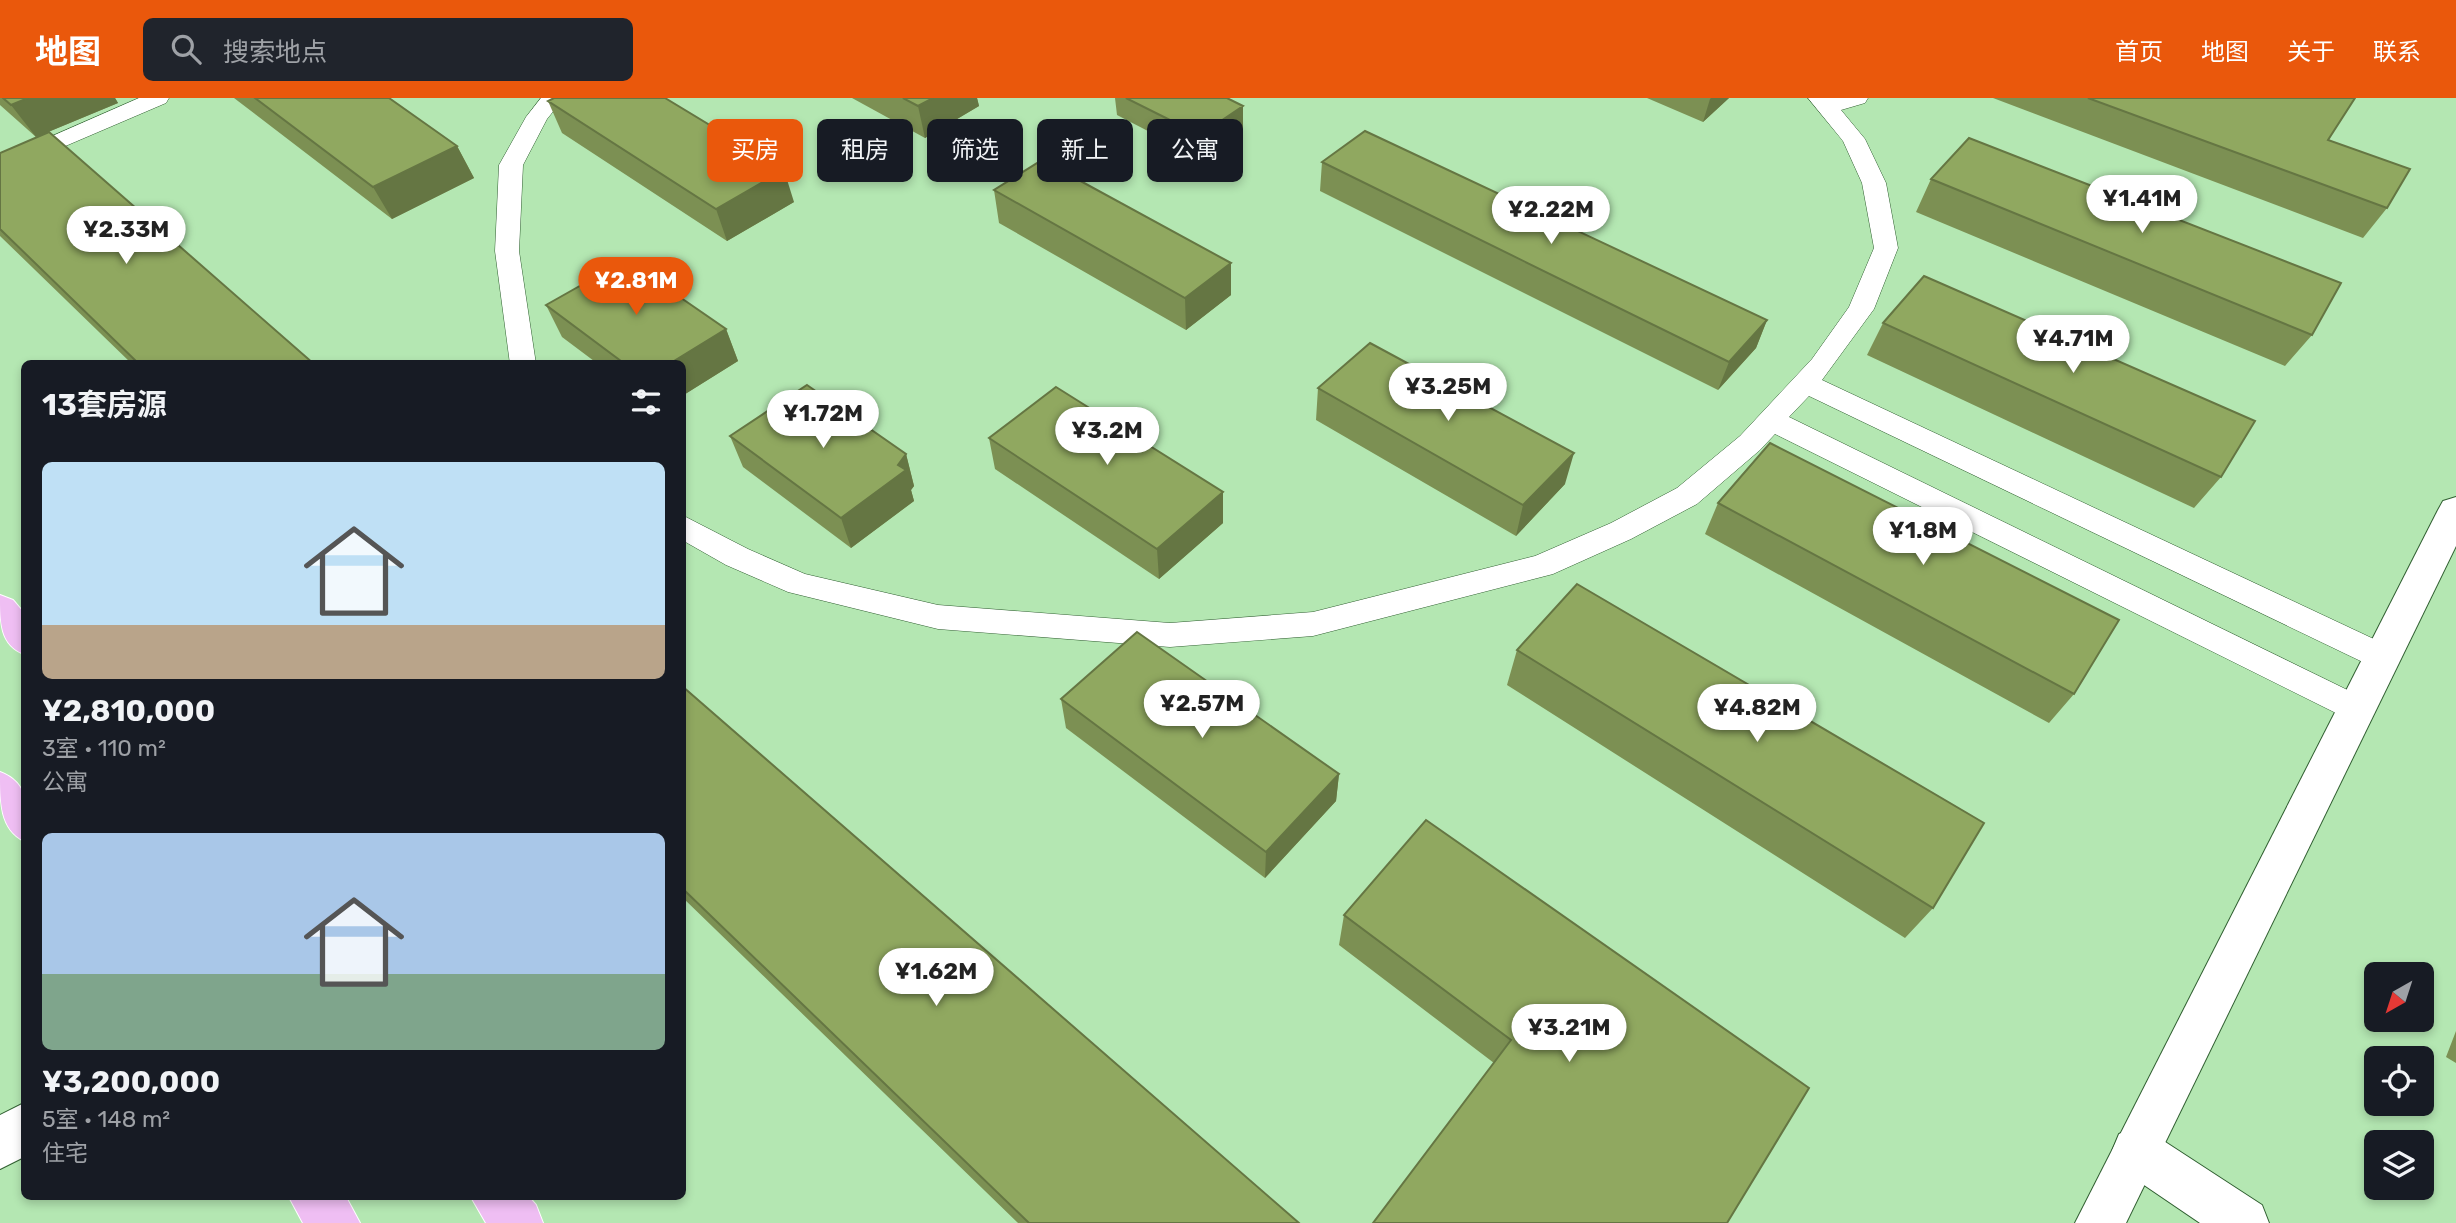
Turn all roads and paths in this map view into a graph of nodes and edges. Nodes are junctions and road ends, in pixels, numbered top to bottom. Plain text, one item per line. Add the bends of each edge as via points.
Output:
1 (158, 98) edge
2 (553, 98) edge
3 (1857, 98) edge
4 (1824, 103) edge
5 (0, 167) edge
6 (522, 360) edge
7 (1805, 383) junction
8 (1771, 420) junction
9 (2456, 510) edge
10 (686, 528) edge
11 (0, 610) edge
12 (21, 635) edge
13 (2382, 657) junction
14 (2357, 709) junction
15 (0, 790) edge
16 (21, 819) edge
17 (21, 1129) edge
18 (0, 1145) edge
19 (2136, 1151) junction
20 (316, 1200) edge
21 (499, 1200) edge
22 (335, 1223) edge
23 (518, 1223) edge
24 (2100, 1223) edge
25 (2244, 1223) edge

1 - 5 lane
2 - 6 lane via 511,165 507,251
3 - 4 lane
4 - 7 lane via 1854,139 1874,183 1886,248 1861,309
7 - 8 lane
7 - 13 lane
8 - 10 lane via 1687,496 1621,531 1542,566 1313,624 1170,635 938,617 799,584
8 - 14 lane
9 - 13 street
11 - 12 main road
13 - 14 street
14 - 19 street
15 - 16 main road
17 - 18 street
19 - 24 street
19 - 25 street
20 - 22 main road
21 - 23 main road

